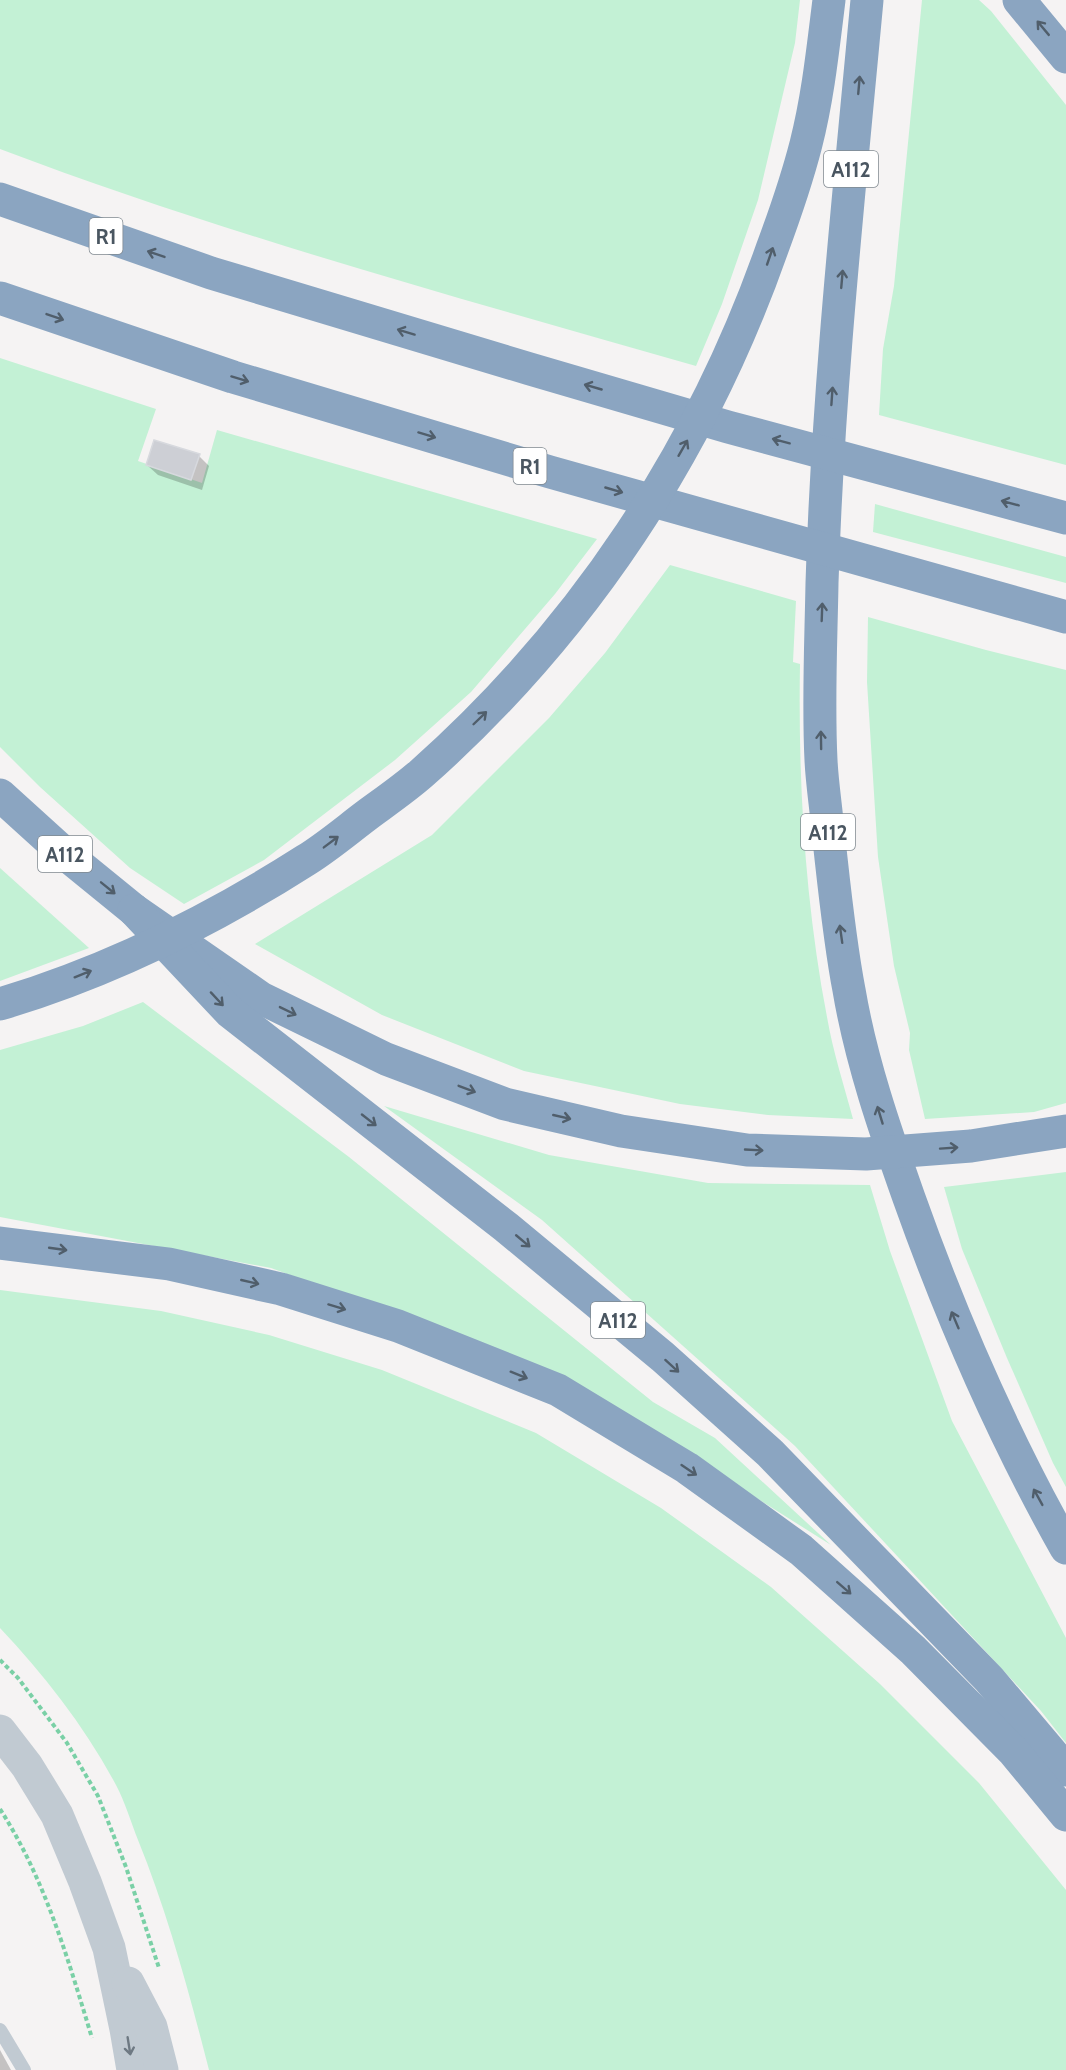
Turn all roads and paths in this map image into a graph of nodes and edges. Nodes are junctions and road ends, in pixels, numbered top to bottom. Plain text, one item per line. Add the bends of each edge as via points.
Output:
1 (830, 0) edge
2 (867, 0) edge
3 (1019, 0) edge
4 (1066, 57) edge
5 (0, 199) edge
6 (0, 298) edge
7 (1066, 518) edge
8 (1066, 617) edge
9 (0, 795) edge
10 (134, 909) junction
11 (14, 1000) edge
12 (1066, 1131) edge
13 (0, 1243) edge
14 (1066, 1548) edge
15 (0, 1731) edge
16 (1066, 1770) edge
17 (0, 1809) edge
18 (1066, 1815) edge
19 (109, 1948) junction
20 (0, 2030) edge
21 (93, 2041) dead end
22 (24, 2070) edge
23 (133, 2070) edge
24 (162, 2070) edge

11 -> 1 highway via 118,960 200,921 309,858 420,775 494,705 583,603 650,507 698,424 751,311 807,142
14 -> 2 highway, A112 via 998,1419 927,1250 862,1052 833,882 821,762 825,497
4 -> 3 highway
7 -> 5 highway, R1 via 728,427 508,362 211,273
6 -> 8 highway, R1 via 233,377 516,462
9 -> 10 highway, A112
10 -> 12 highway via 261,998 386,1059 505,1104 621,1131 747,1150 866,1154 971,1146
10 -> 16 highway, A112 via 230,1012 506,1227 663,1357 770,1454 989,1679
13 -> 18 highway via 169,1264 281,1289 398,1326 558,1390 687,1468 801,1550 913,1650 1014,1752
15 - 19 street via 57,1815
17 - 21 path via 16,1833 45,1896
19 -> 23 street
19 - 24 street via 151,2026
20 - 22 lane

